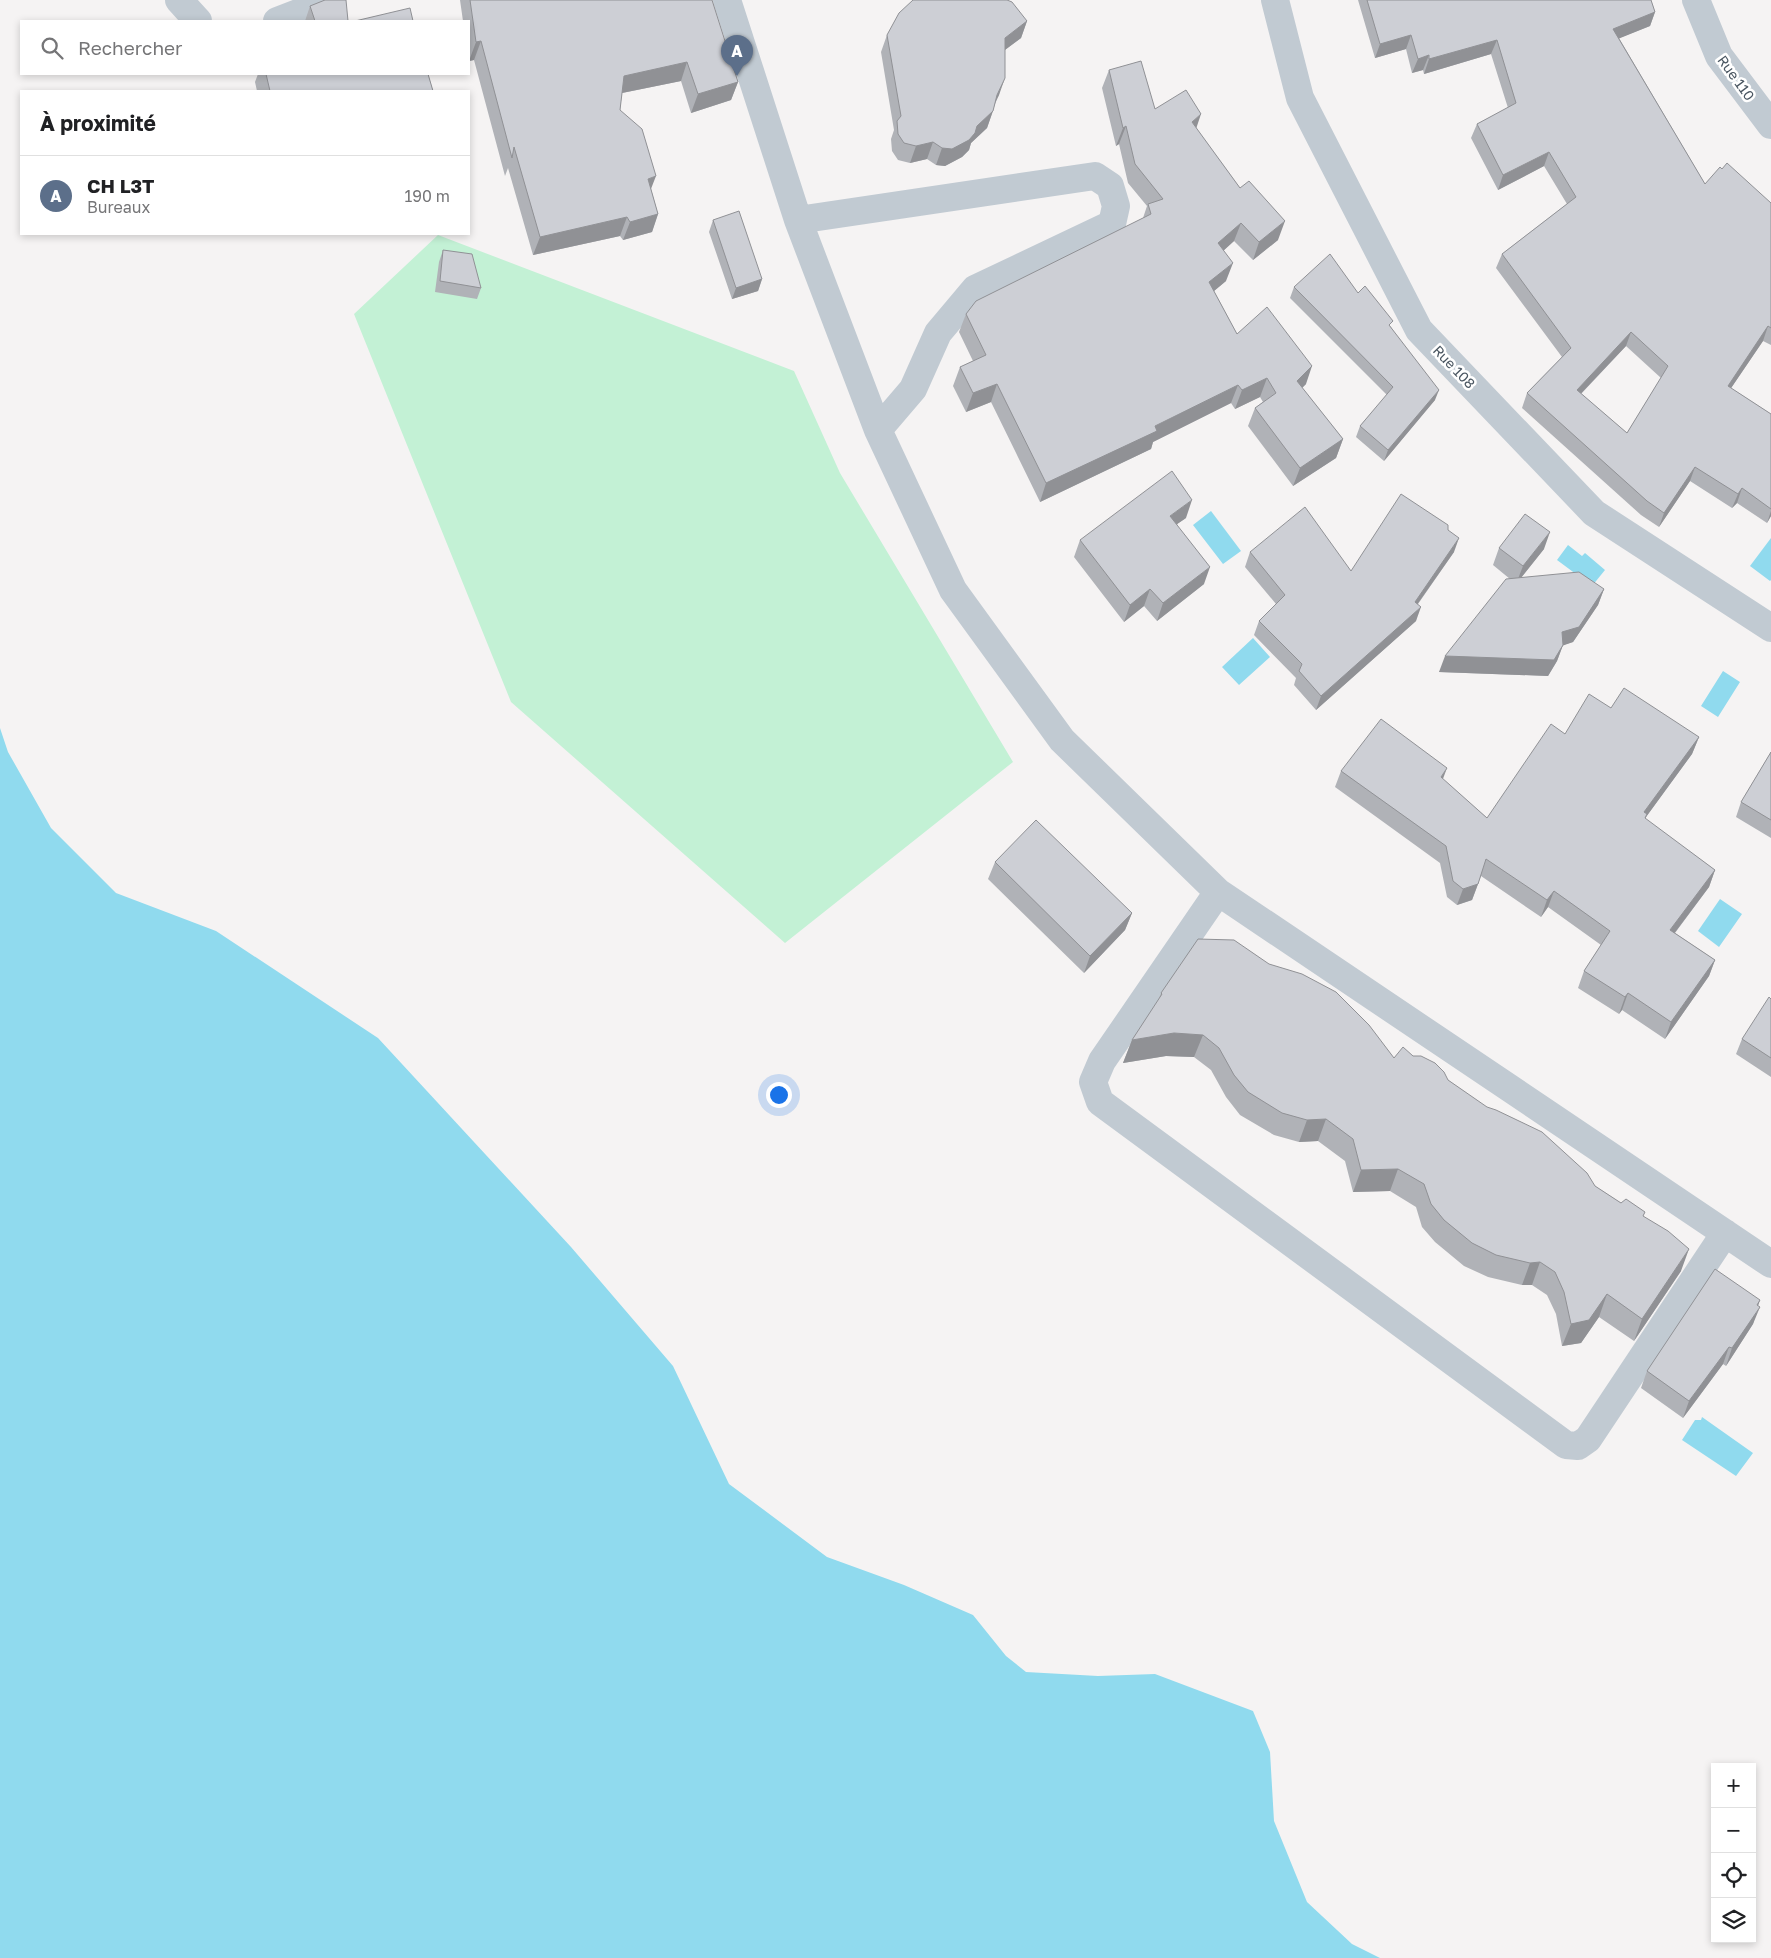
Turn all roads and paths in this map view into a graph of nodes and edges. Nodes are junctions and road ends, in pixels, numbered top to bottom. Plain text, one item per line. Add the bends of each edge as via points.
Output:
1 (179, 0) edge
2 (332, 0) edge
3 (728, 0) edge
4 (1274, 0) edge
5 (1696, 0) edge
6 (197, 20) edge
7 (280, 20) edge
8 (1771, 125) edge
9 (798, 220) junction
10 (878, 430) junction
11 (1771, 628) edge
12 (1218, 892) junction
13 (1725, 1233) junction
14 (1771, 1264) edge

1 - 6 street
2 - 7 street
3 - 9 street
4 - 11 street, Rue 108 via 1300,98 1419,330 1594,513
5 - 8 street, Rue 110 via 1719,56
9 - 10 street
9 - 10 street via 1095,176 1110,186 1116,206 1112,224 975,290 938,333 913,389
10 - 12 street via 953,590 1062,740
12 - 13 street
12 - 13 street via 1102,1062 1093,1082 1100,1102 1566,1445 1578,1446 1588,1439
13 - 14 street

